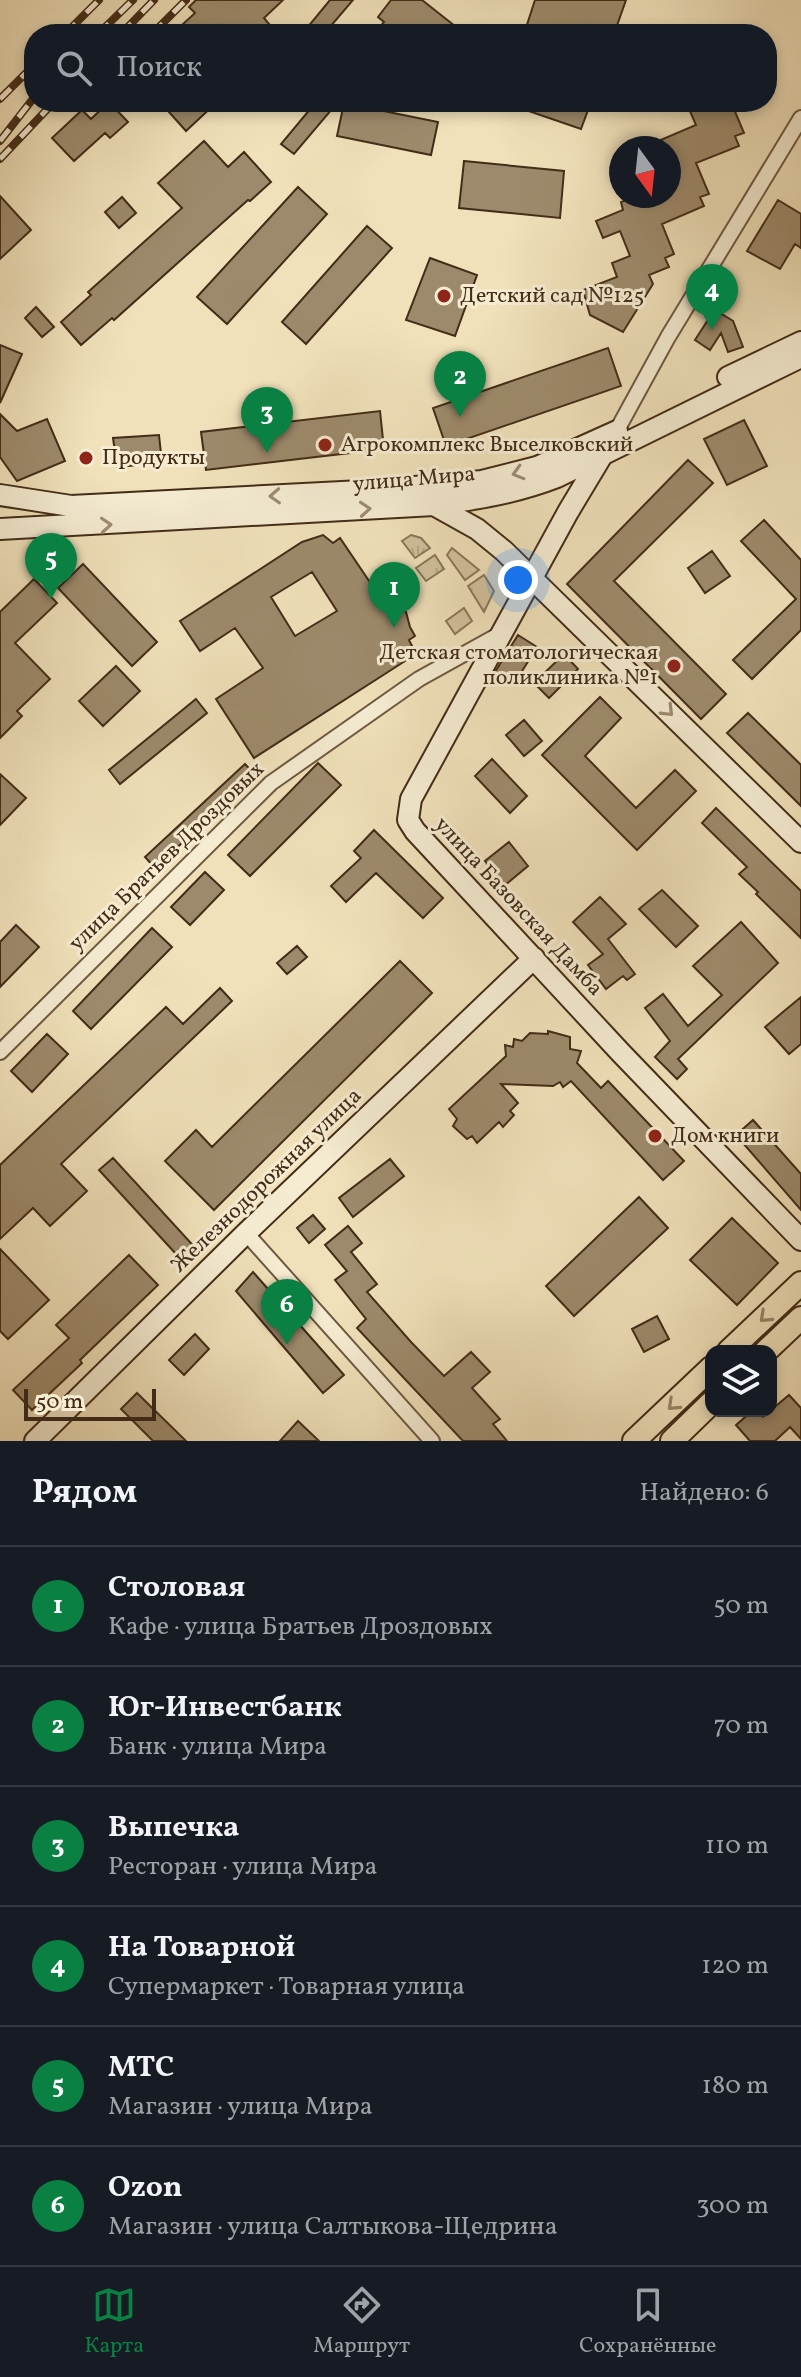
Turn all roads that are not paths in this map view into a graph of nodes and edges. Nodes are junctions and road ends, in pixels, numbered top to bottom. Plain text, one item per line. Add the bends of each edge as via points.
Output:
1 (801, 118) edge
2 (796, 356) edge
3 (616, 432) junction
4 (600, 456) junction
5 (0, 495) edge
6 (434, 505) junction
7 (0, 529) edge
8 (532, 577) junction
9 (500, 634) junction
10 (801, 842) edge
11 (534, 958) junction
12 (0, 1052) edge
13 (246, 1233) junction
14 (801, 1240) edge
15 (801, 1283) edge
16 (801, 1318) edge
17 (735, 1345) edge
18 (772, 1345) edge
19 (705, 1374) edge
20 (705, 1409) edge
21 (35, 1441) edge
22 (432, 1441) edge
23 (634, 1441) edge
24 (672, 1441) edge

1 - 3 street
2 - 3 street, улица Мира
2 - 4 street, улица Мира
3 - 4 street, улица Базовская Дамба
3 -> 5 street, улица Мира via 537,467 482,481 80,506
4 - 6 street, улица Мира via 528,489
4 - 8 street, улица Базовская Дамба
7 -> 6 street, улица Мира
6 - 8 street via 477,529
8 - 9 street, улица Базовская Дамба
8 -> 10 street
9 - 11 street, улица Базовская Дамба via 411,799 408,820
9 - 12 street, улица Братьев Дроздовых via 419,679 271,783
11 - 13 street, Железнодорожная улица
11 - 14 street, улица Базовская Дамба
13 - 21 street, Железнодорожная улица
13 - 22 street
15 -> 17 main road
16 - 18 main road
19 -> 23 main road
20 - 24 main road

